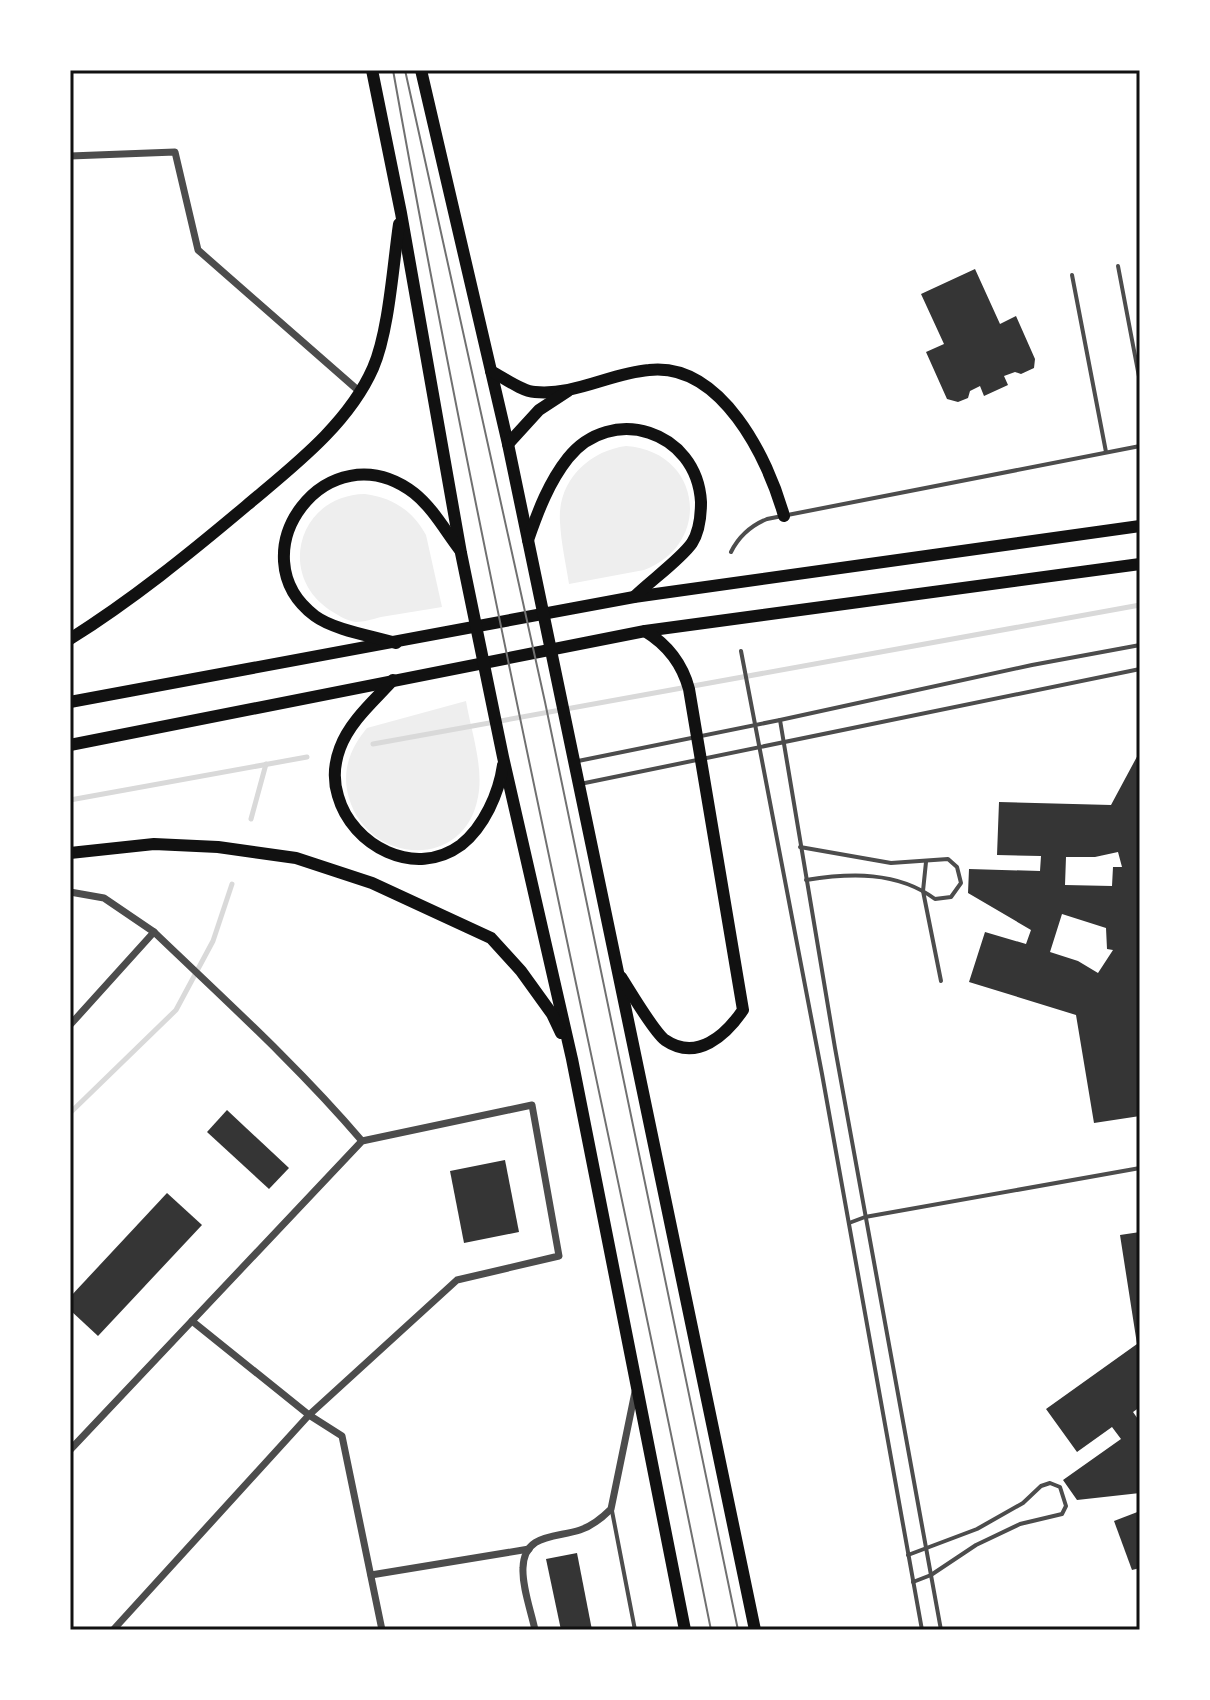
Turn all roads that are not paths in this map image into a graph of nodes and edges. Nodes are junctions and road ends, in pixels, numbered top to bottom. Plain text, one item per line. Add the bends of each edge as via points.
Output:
1 (372, 70) edge
2 (421, 70) edge
3 (70, 156) edge
4 (401, 213) junction
5 (1118, 266) dead end
6 (1072, 275) dead end
7 (491, 371) junction
8 (1140, 382) edge
9 (571, 389) junction
10 (360, 392) junction
11 (508, 444) junction
12 (1140, 446) edge
13 (1106, 452) junction
14 (784, 516) junction
15 (1140, 526) edge
16 (527, 543) junction
17 (731, 552) dead end
18 (461, 553) junction
19 (1140, 564) edge
20 (634, 597) junction
21 (645, 631) junction
22 (70, 639) edge
23 (396, 643) junction
24 (1140, 645) edge
25 (741, 651) dead end
26 (1140, 669) edge
27 (393, 680) junction
28 (70, 702) edge
29 (780, 720) junction
30 (756, 725) junction
31 (784, 742) junction
32 (70, 745) edge
33 (759, 746) junction
34 (503, 757) junction
35 (573, 762) junction
36 (578, 785) junction
37 (800, 847) junction
38 (70, 853) edge
39 (926, 862) junction
40 (806, 880) junction
41 (923, 891) junction
42 (70, 892) edge
43 (154, 932) junction
44 (618, 973) junction
45 (941, 981) dead end
46 (70, 1025) edge
47 (572, 1059) junction
48 (362, 1141) junction
49 (1140, 1168) edge
50 (865, 1217) junction
51 (849, 1223) junction
52 (192, 1321) junction
53 (637, 1382) junction
54 (309, 1415) junction
55 (70, 1450) edge
56 (611, 1509) junction
57 (926, 1547) junction
58 (529, 1549) junction
59 (908, 1555) junction
60 (371, 1575) junction
61 (931, 1575) junction
62 (913, 1582) junction
63 (113, 1630) edge
64 (382, 1630) edge
65 (535, 1630) edge
66 (635, 1630) edge
67 (685, 1630) edge
68 (755, 1630) edge
69 (922, 1630) edge
70 (941, 1630) edge

1 - 4 main road
2 - 7 main road
3 - 10 street via 175,152 198,250
4 - 10 main road via 380,349
4 - 18 main road
5 - 8 lane
6 - 13 lane
7 - 9 main road via 533,392
7 - 11 main road
9 - 11 main road via 539,410
9 - 14 main road via 648,370 671,370 701,382 752,440
10 - 22 main road via 315,445 268,488 113,612
11 - 16 main road
12 - 13 lane
13 - 14 lane
14 - 17 lane via 749,528
15 - 20 main road
16 - 20 main road via 545,494 577,449 600,435 623,430 665,439 685,454 694,471 700,521 692,544
16 - 35 main road
18 - 23 main road via 424,502 388,480 362,475 329,481 296,511 287,534 286,566 304,605 323,621
18 - 34 main road
19 - 21 main road
20 - 23 main road
21 - 27 main road
21 - 44 main road via 673,654 689,689 743,1010 722,1037 686,1048 664,1039
23 - 28 main road
24 - 29 lane
25 - 30 lane
26 - 31 lane
27 - 32 main road
27 - 34 main road via 351,727 335,762 340,805 365,840 407,858 451,851 467,839 492,803
29 - 30 lane
29 - 31 lane
30 - 33 lane
30 - 35 lane
31 - 33 lane
31 - 37 lane
33 - 36 lane
33 - 51 lane
34 - 47 main road
35 - 36 main road
36 - 44 main road
37 - 39 lane via 891,863
37 - 40 lane
38 - 47 main road via 154,844 218,847 296,858 372,883 491,938 552,1014
39 - 41 lane
39 - 41 lane via 948,859 957,867 961,883 951,897 935,899
40 - 41 lane via 839,874 888,877
40 - 50 lane
41 - 45 lane
42 - 43 street via 104,898
43 - 46 street
43 - 48 street via 331,1104
44 - 68 main road
47 - 53 main road
48 - 52 street
48 - 54 street via 532,1105 559,1256 457,1280
49 - 50 lane
50 - 51 lane
50 - 57 lane
51 - 59 lane
52 - 54 street
52 - 55 street
53 - 56 street
53 - 67 main road
54 - 60 street via 342,1436
54 - 63 street
56 - 58 street via 591,1525 549,1535
56 - 66 lane
57 - 59 lane
57 - 61 lane
57 - 61 lane via 977,1529 1023,1503 1041,1486 1060,1487 1066,1506 1062,1514 1020,1524
58 - 60 street
58 - 65 street via 522,1572
59 - 62 lane
60 - 64 street
61 - 62 lane
61 - 70 lane
62 - 69 lane

